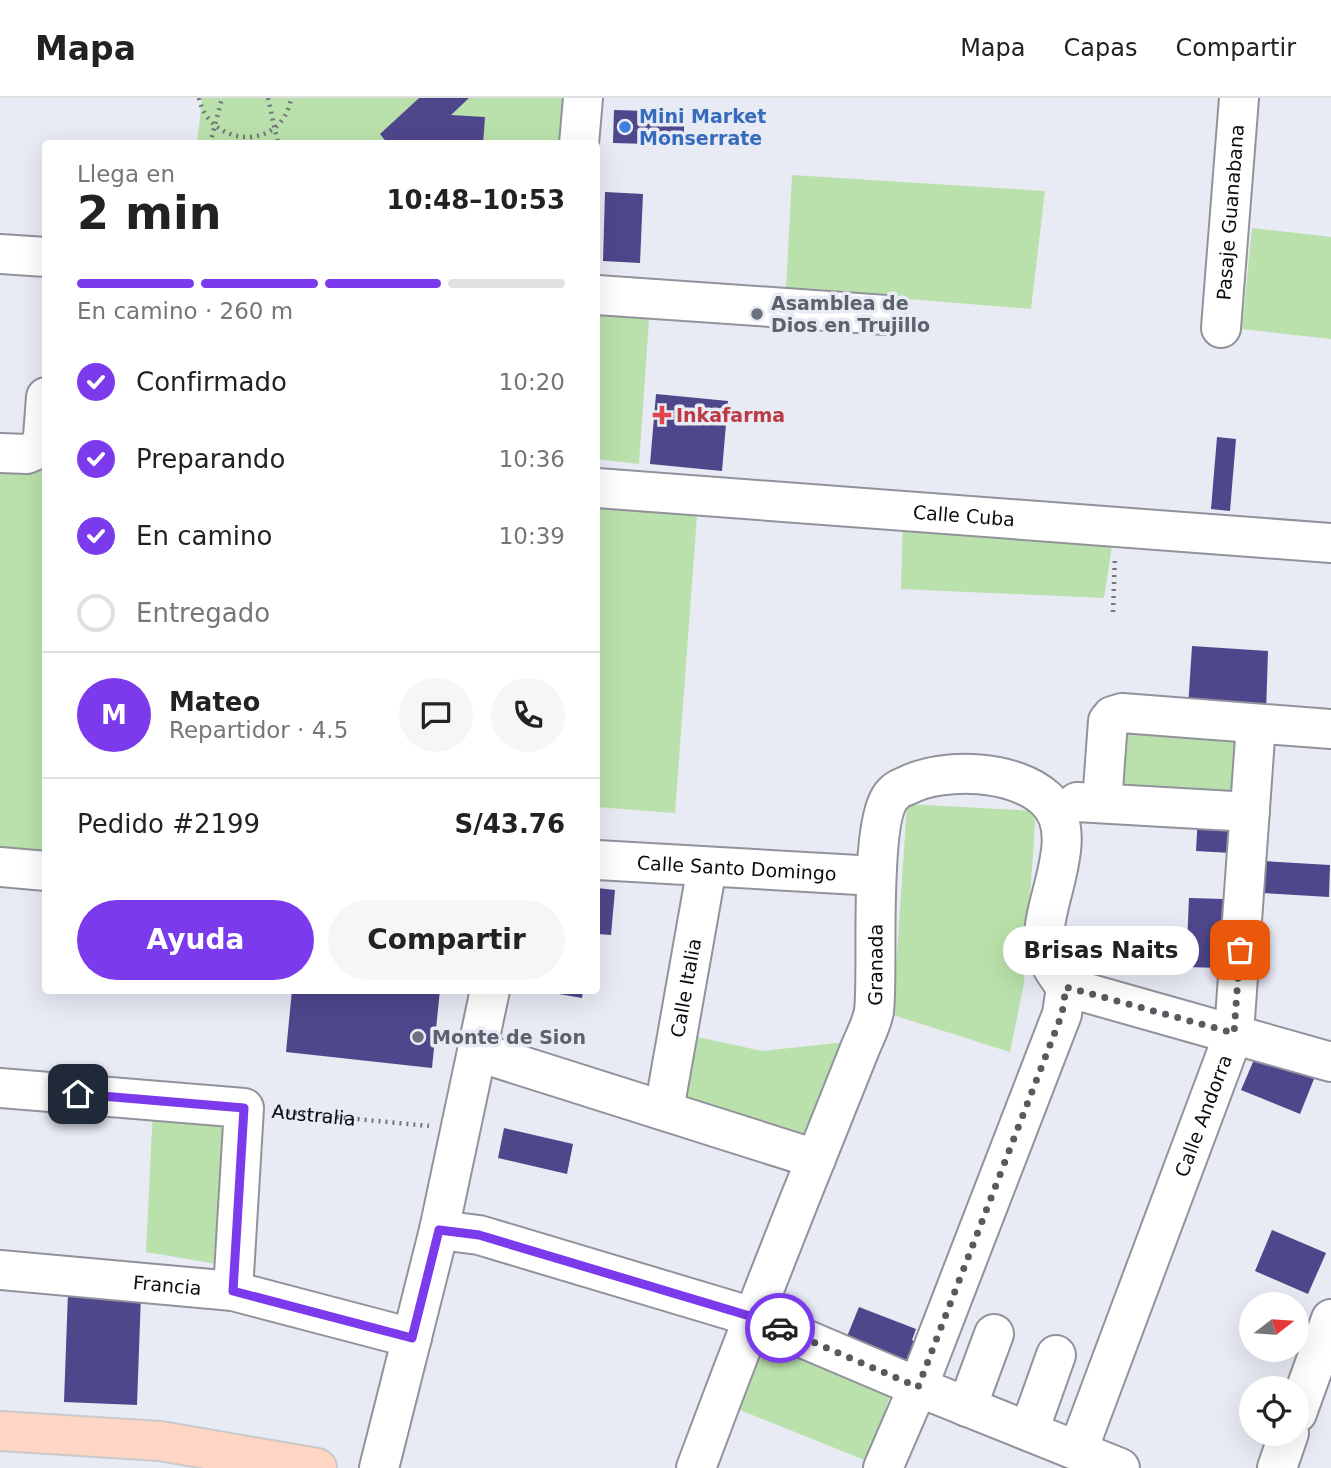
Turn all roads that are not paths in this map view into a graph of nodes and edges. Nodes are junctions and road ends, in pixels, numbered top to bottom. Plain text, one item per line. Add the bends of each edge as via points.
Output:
1 (583, 98) edge
2 (1239, 98) edge
3 (579, 140) edge
4 (0, 254) edge
5 (42, 257) edge
6 (600, 295) edge
7 (886, 315) dead end
8 (1221, 328) dead end
9 (42, 439) edge
10 (0, 453) edge
11 (600, 488) edge
12 (1331, 543) edge
13 (1256, 724) junction
14 (1331, 729) edge
15 (1048, 800) junction
16 (1102, 803) junction
17 (1250, 812) junction
18 (600, 860) edge
19 (0, 867) edge
20 (707, 867) junction
21 (42, 871) edge
22 (876, 876) junction
23 (1066, 987) junction
24 (490, 994) edge
25 (1234, 1033) junction
26 (478, 1052) junction
27 (1331, 1062) edge
28 (0, 1088) edge
29 (664, 1110) junction
30 (816, 1159) junction
31 (439, 1230) junction
32 (0, 1270) edge
33 (233, 1291) junction
34 (753, 1317) junction
35 (1331, 1319) edge
36 (994, 1334) dead end
37 (412, 1338) junction
38 (1056, 1355) dead end
39 (1309, 1380) edge
40 (918, 1387) junction
41 (967, 1407) junction
42 (1030, 1431) junction
43 (0, 1432) edge
44 (1285, 1446) edge
45 (1078, 1450) junction
46 (317, 1468) edge
47 (379, 1468) edge
48 (696, 1468) edge
49 (883, 1468) edge
50 (1120, 1468) edge
51 (1277, 1468) edge

1 - 3 street
2 - 8 street, Pasaje Guanabana
4 - 5 street
6 - 7 street
9 - 10 street via 38,449 27,454
11 - 12 street, Calle Cuba
13 - 14 street
13 - 16 street via 1122,713 1112,716
13 - 17 street, Calle Andorra
15 - 16 street
15 - 22 street, Granada via 1001,778 971,774 920,780 893,793 884,811
15 - 23 street via 1059,818 1061,856 1044,940 1048,959
16 - 17 street
17 - 25 street, Calle Andorra
18 - 20 street, Calle Santo Domingo
19 - 21 street
20 - 22 street, Calle Santo Domingo
20 - 29 street, Calle Italia
22 - 30 street, Granada via 874,1013
23 - 25 street
23 - 40 street via 1062,1014
24 - 26 street
25 - 27 street
25 - 45 street, Calle Andorra
26 - 29 street
26 - 31 street
28 - 33 street via 244,1108
29 - 30 street
30 - 34 street, Granada
31 - 34 street via 479,1235
31 - 37 street
32 - 33 street, Francia
33 - 37 street, Francia
34 - 40 street
34 - 48 street, Granada
35 - 39 street
36 - 41 street
37 - 47 street
38 - 42 street
40 - 41 street
40 - 49 street
41 - 42 street
42 - 45 street
43 - 46 main road via 160,1441
44 - 51 street
45 - 50 street

